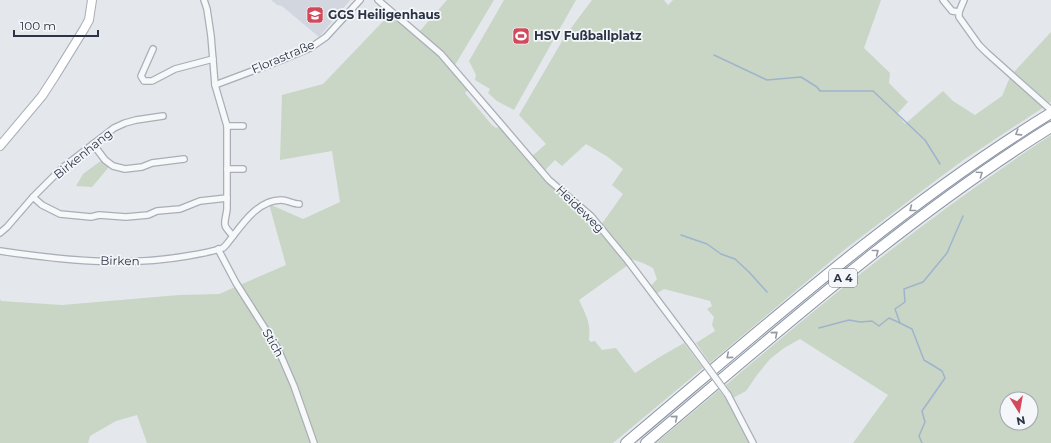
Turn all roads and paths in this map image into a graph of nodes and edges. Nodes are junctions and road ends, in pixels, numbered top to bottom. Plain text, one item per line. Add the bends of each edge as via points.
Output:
1 (92, 0) edge
2 (204, 0) edge
3 (360, 0) edge
4 (378, 0) edge
5 (943, 0) edge
6 (964, 0) edge
7 (959, 12) junction
8 (153, 49) dead end
9 (213, 59) junction
10 (215, 85) junction
11 (1051, 111) edge
12 (163, 116) dead end
13 (227, 126) junction
14 (243, 126) dead end
15 (1051, 127) edge
16 (92, 144) junction
17 (0, 146) edge
18 (184, 160) dead end
19 (227, 169) junction
20 (243, 169) dead end
21 (33, 197) junction
22 (227, 198) junction
23 (299, 204) dead end
24 (0, 233) edge
25 (233, 236) junction
26 (218, 249) junction
27 (0, 251) edge
28 (314, 443) edge
29 (626, 443) edge
30 (646, 443) edge
31 (753, 443) edge

1 - 17 street via 84,29 56,76
2 - 9 street
3 - 10 street, Florastraße via 326,37 310,48
4 - 31 street, Heideweg, bridge via 441,54 549,180 591,216 628,261 728,395
5 - 7 street via 952,11
6 - 7 street
7 - 11 street via 959,17 979,45
8 - 9 street via 141,76 144,81 152,81 175,68
9 - 10 street
10 - 13 street
11 -> 29 highway, A 4 via 901,217 817,283
12 - 16 street, Birkenhang via 125,123
13 - 14 street
13 - 19 street
30 -> 15 highway, A 4 via 896,236 1014,150
16 - 18 street via 113,166 142,167 152,163
16 - 21 street, Birkenhang via 60,169
19 - 20 street
19 - 22 street
21 - 22 street via 60,214 91,217 148,215 157,211 180,209 200,201
21 - 24 street, Birkenhang
22 - 25 street via 224,224
23 - 25 street, Birken via 283,200 265,204 252,214
25 - 26 street, Birken via 226,245
26 - 27 street, Birken via 173,258 123,262
26 - 28 street, Stich via 236,283 278,349

